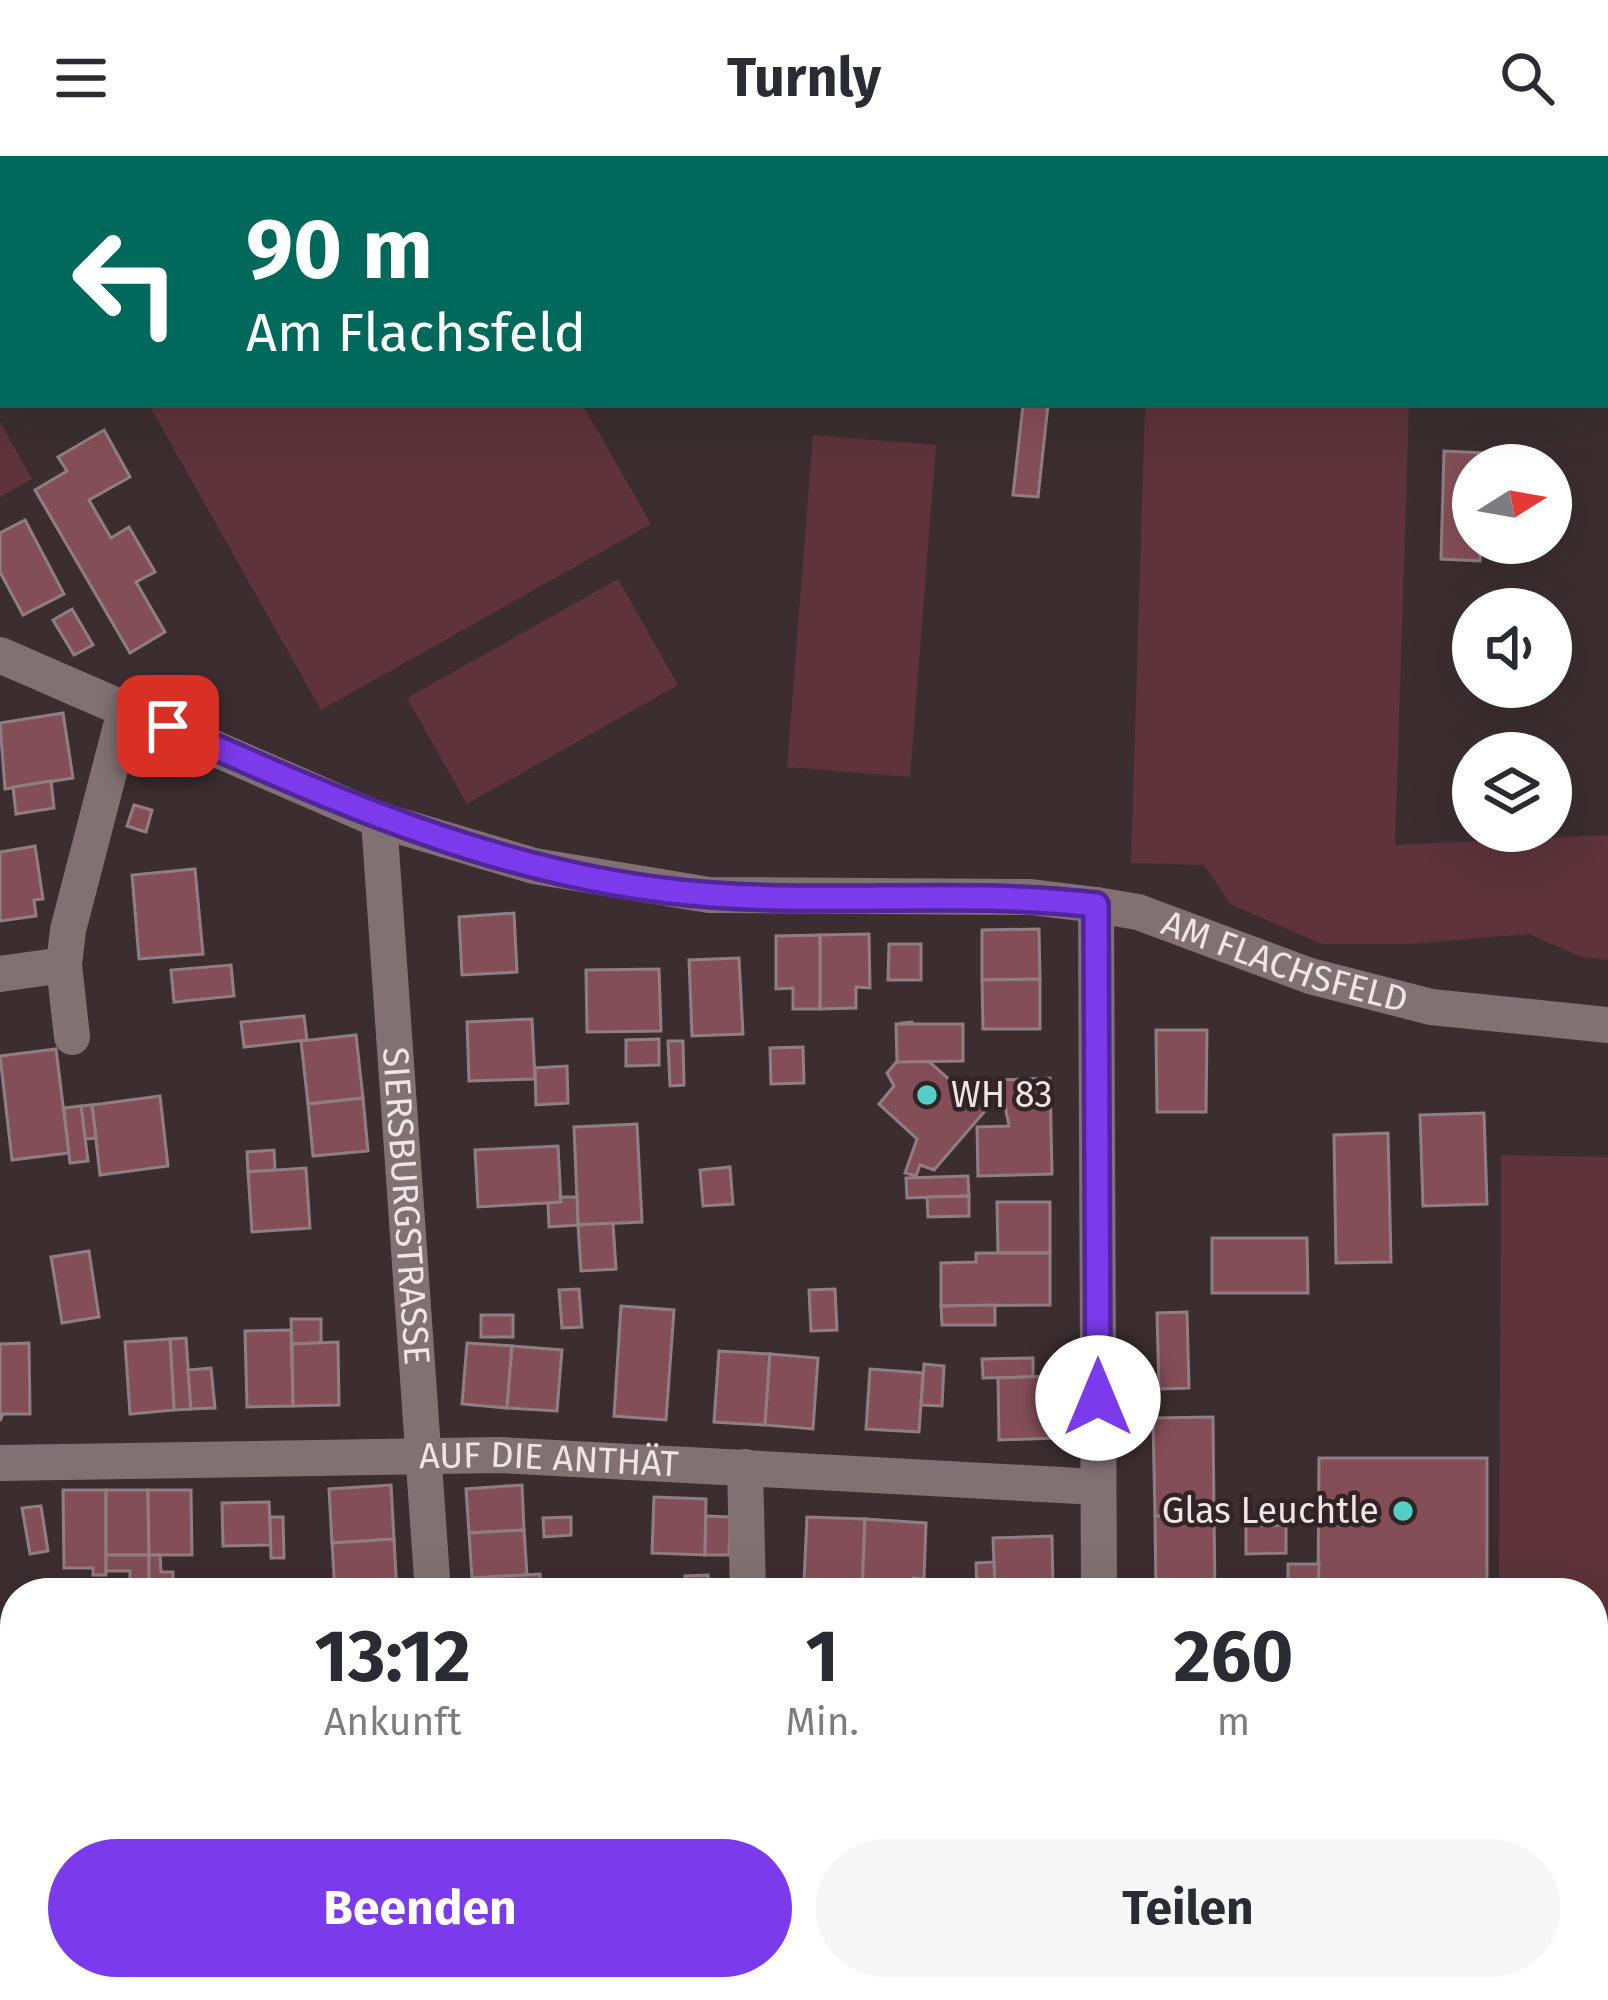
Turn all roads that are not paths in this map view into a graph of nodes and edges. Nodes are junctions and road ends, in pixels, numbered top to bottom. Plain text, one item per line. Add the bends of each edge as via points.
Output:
1 (0, 655) edge
2 (126, 707) junction
3 (379, 820) junction
4 (1096, 905) junction
5 (64, 965) junction
6 (0, 974) edge
7 (1608, 1025) edge
8 (72, 1037) dead end
9 (424, 1454) junction
10 (0, 1463) edge
11 (745, 1467) junction
12 (1098, 1487) junction
13 (432, 1578) edge
14 (748, 1578) edge
15 (1099, 1578) edge

1 - 2 street, AM FLACHSFELD
2 - 3 street, AM FLACHSFELD
2 - 5 street
3 - 4 street, AM FLACHSFELD via 534,866 709,895 1031,897
3 - 9 street, SIERSBURGSTRASSE
4 - 7 street, AM FLACHSFELD via 1431,1007
4 - 12 street
5 - 6 street
5 - 8 street
9 - 10 street, AUF DIE ANTHÄT
9 - 11 street, AUF DIE ANTHÄT
9 - 13 street, SIERSBURGSTRASSE
11 - 12 street, AUF DIE ANTHÄT
11 - 14 street
12 - 15 street

